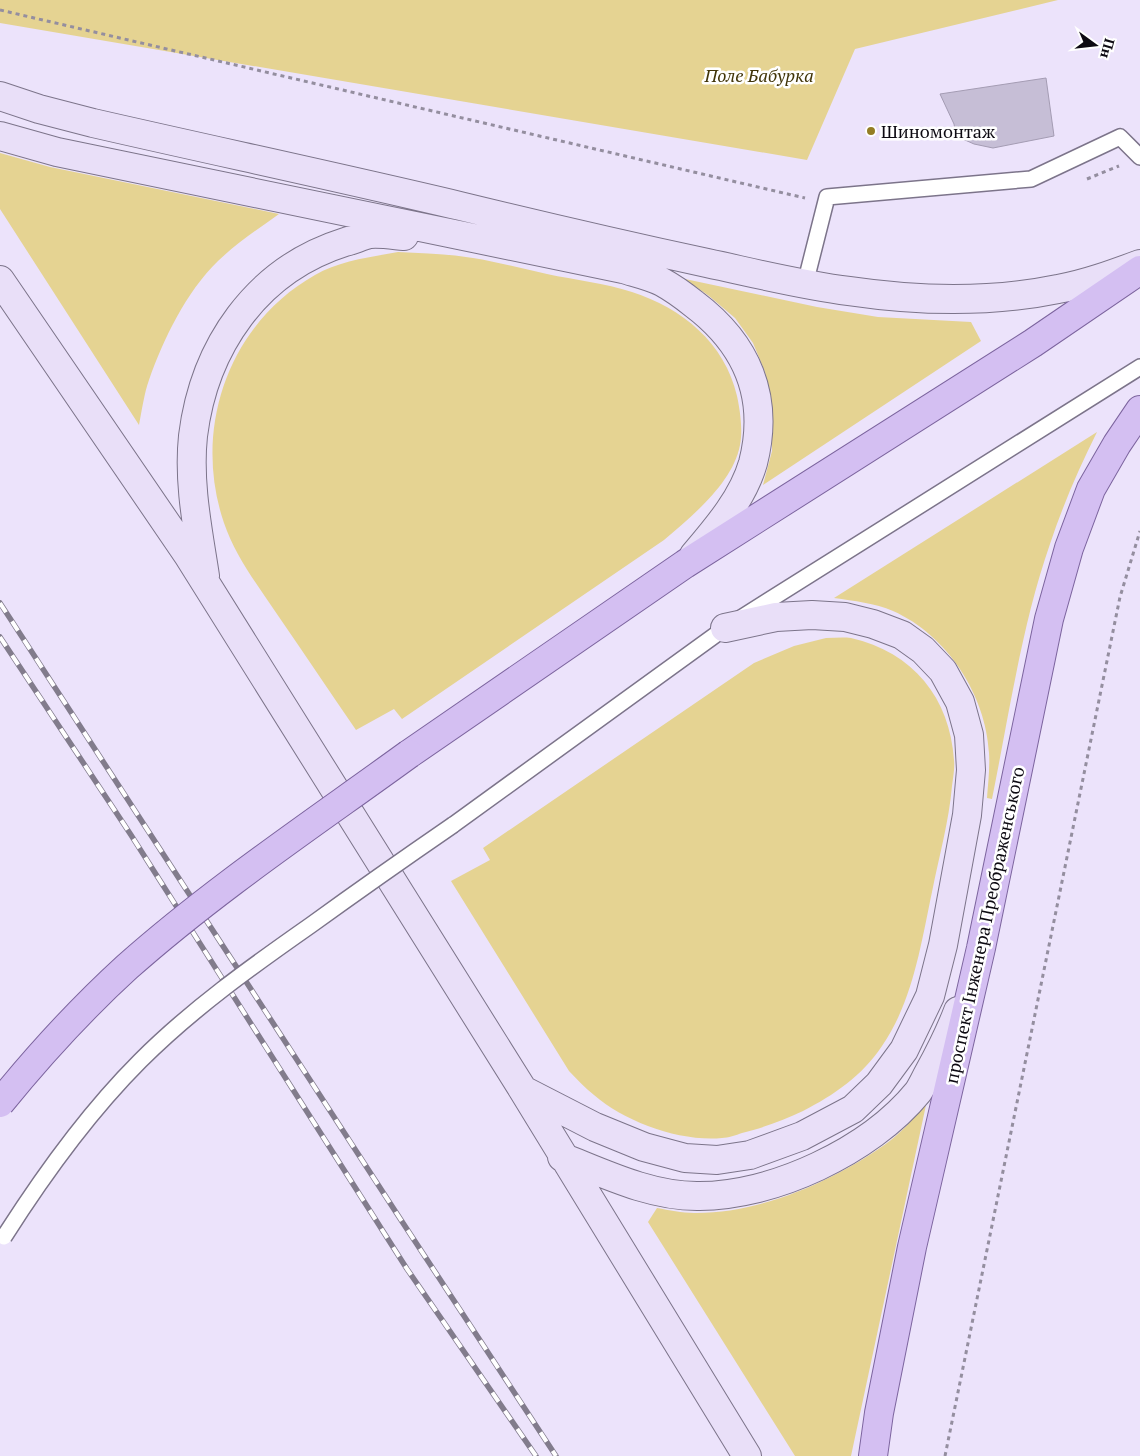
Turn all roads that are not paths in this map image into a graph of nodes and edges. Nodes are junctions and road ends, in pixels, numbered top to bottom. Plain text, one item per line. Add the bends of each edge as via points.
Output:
1 (0, 96) edge
2 (0, 136) edge
3 (1140, 157) edge
4 (473, 239) junction
5 (1140, 264) edge
6 (1140, 270) edge
7 (0, 280) edge
8 (805, 284) junction
9 (1140, 367) edge
10 (1140, 410) edge
11 (685, 564) junction
12 (206, 584) junction
13 (725, 628) junction
14 (981, 948) junction
15 (523, 1090) junction
16 (0, 1103) edge
17 (562, 1157) junction
18 (2, 1240) edge
19 (747, 1456) edge
20 (873, 1456) edge

1 - 8 main road via 93,123
2 - 4 main road via 58,152
3 - 8 lane via 1120,137 1031,179 827,197
4 - 11 main road via 623,269 661,282 711,317 733,342 749,369 756,396 759,429 752,464 738,496 716,529
4 - 12 main road via 371,234 329,247 294,264 244,309 220,346 203,388 193,437 192,480
5 - 8 main road via 1106,277 1008,297 896,297
6 - 11 main road via 1033,343
7 - 12 main road
9 - 13 lane
10 - 14 main road, проспект Інженера Преображенського via 1091,489 1069,548 1049,619
11 - 16 main road, bridge via 409,754 203,904 127,967 34,1061
12 - 15 main road
13 - 15 main road via 776,617 845,617 902,635 923,650 943,671 960,702 969,735 971,770 967,815 930,996 904,1050 879,1084 853,1109 802,1136 750,1155 718,1160 685,1158 644,1147 594,1127
13 - 18 lane, bridge via 248,969 186,1018 139,1062 83,1124 37,1185
14 - 17 main road via 945,1044 918,1091 886,1124 848,1151 762,1187 696,1196 660,1192
14 - 20 main road, проспект Інженера Преображенського via 912,1247
15 - 17 main road
17 - 19 main road

